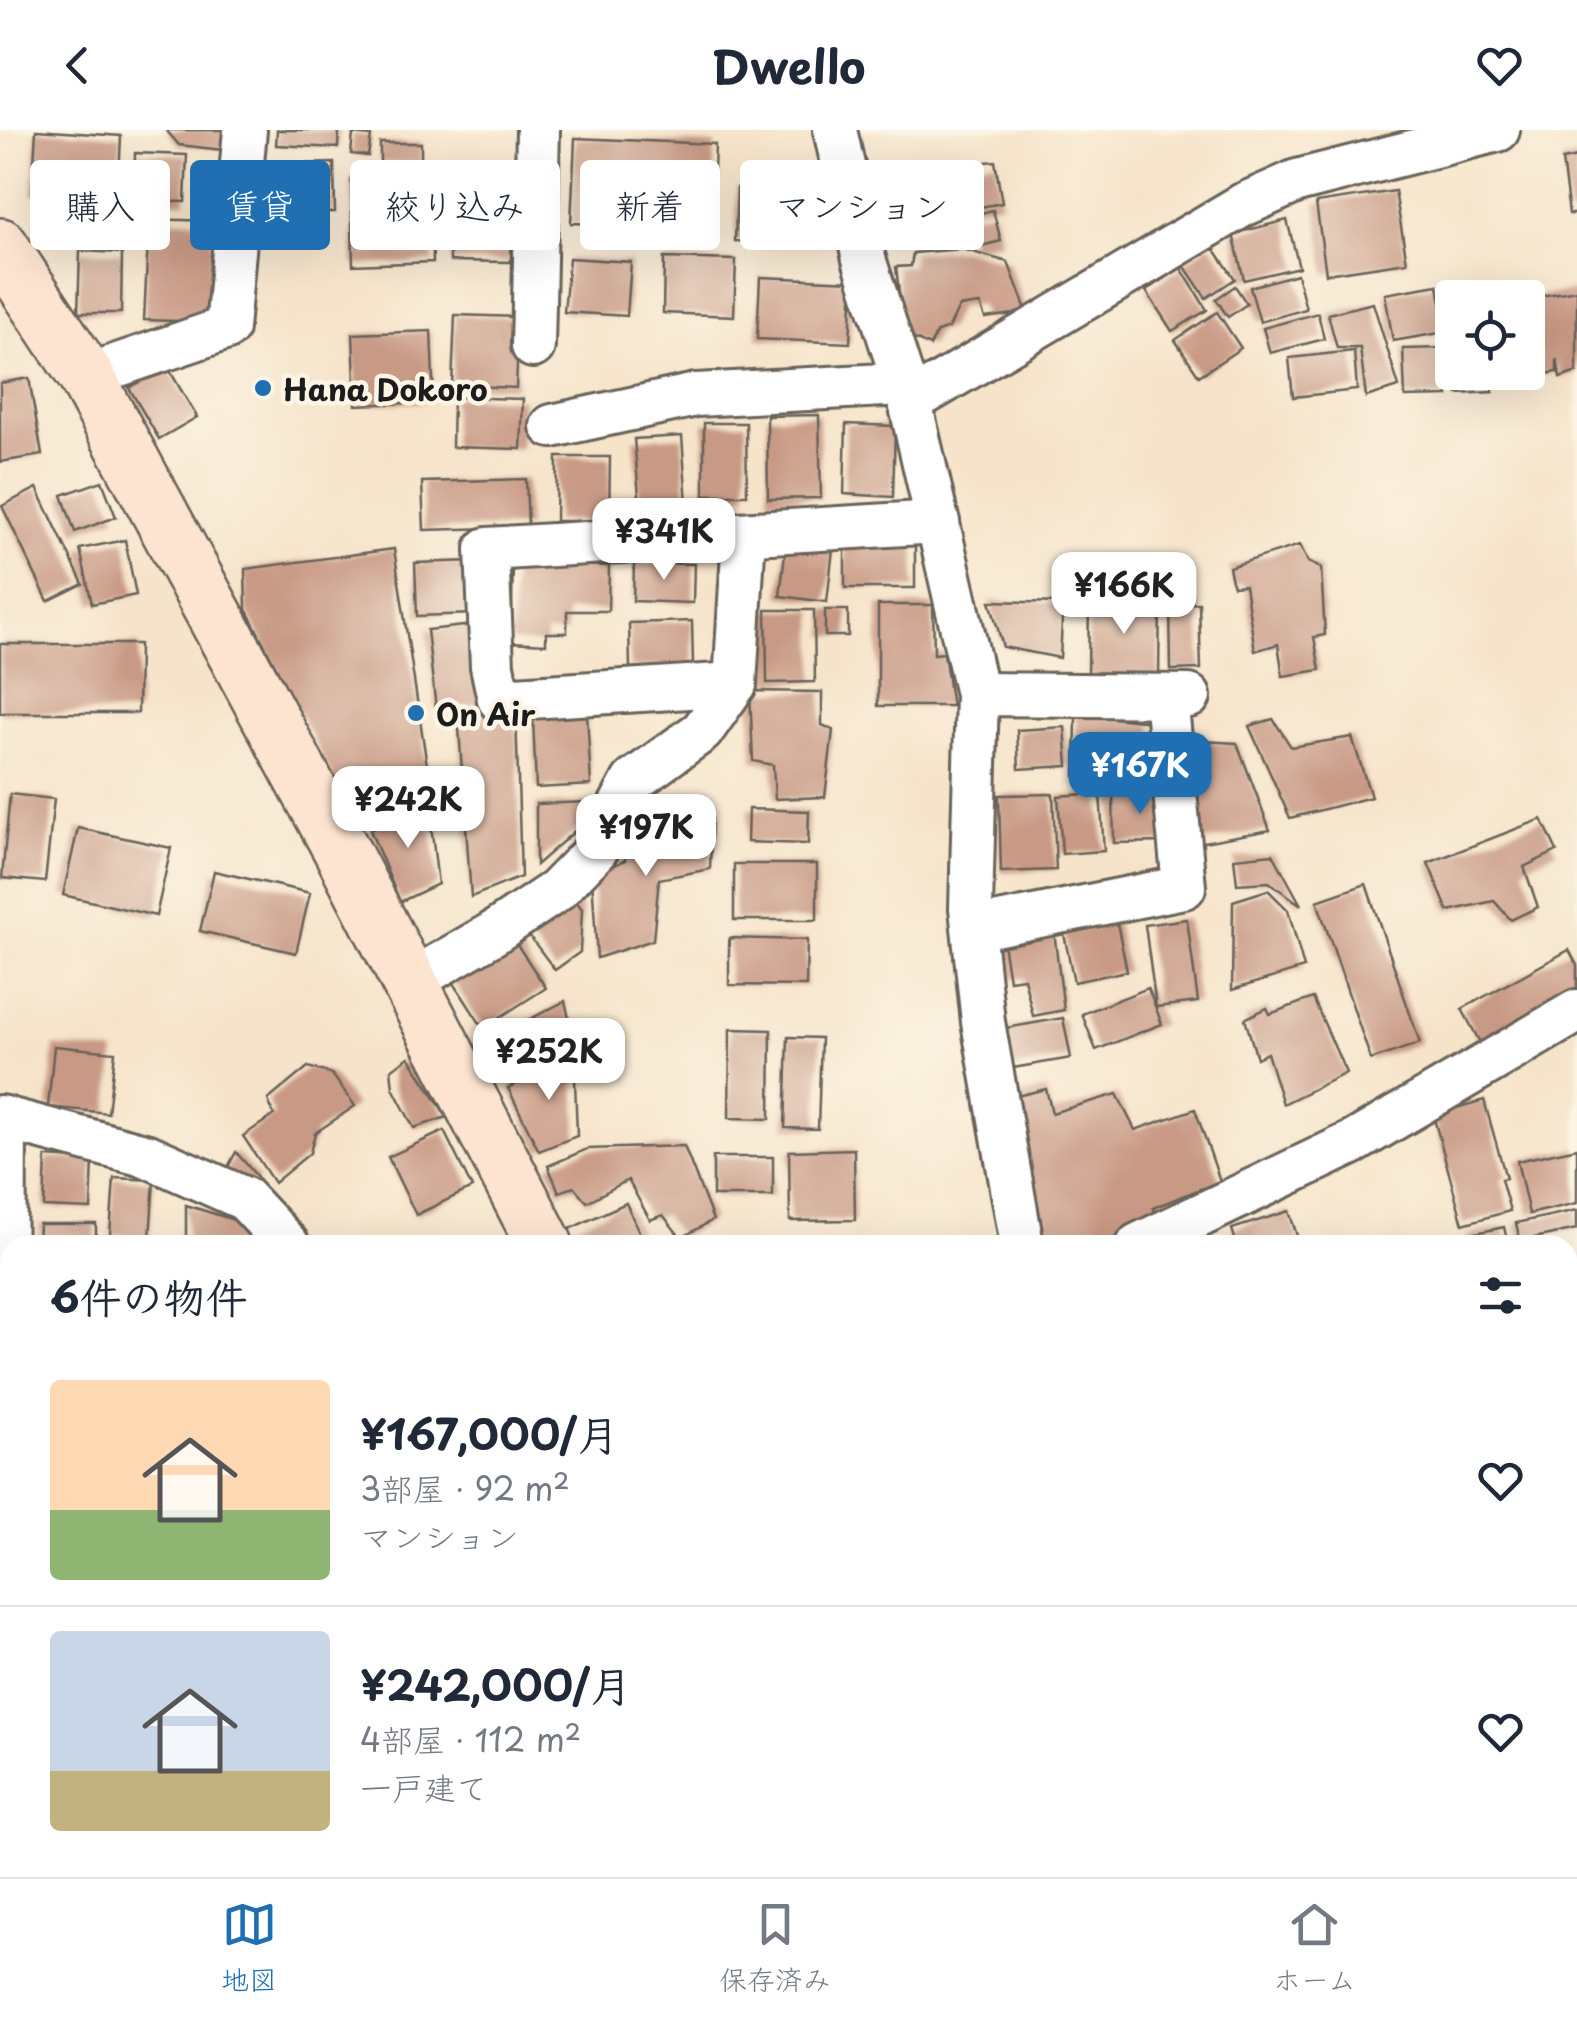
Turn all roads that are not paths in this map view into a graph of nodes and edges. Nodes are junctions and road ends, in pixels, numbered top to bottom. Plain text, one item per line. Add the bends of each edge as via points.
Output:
1 (245, 130) edge
2 (538, 130) edge
3 (835, 130) edge
4 (1498, 130) edge
5 (1415, 140) edge
6 (0, 246) edge
7 (533, 346) dead end
8 (86, 376) junction
9 (907, 393) junction
10 (552, 426) dead end
11 (938, 522) junction
12 (744, 534) junction
13 (736, 684) junction
14 (977, 694) junction
15 (974, 929) junction
16 (408, 982) junction
17 (1577, 1011) edge
18 (2, 1117) edge
19 (3, 1235) edge
20 (279, 1235) edge
21 (540, 1235) edge
22 (1020, 1235) edge
23 (1159, 1235) edge

1 - 8 street via 226,328
2 - 7 street
3 - 9 street via 864,260
4 - 5 street
5 - 9 street via 1243,205
6 - 8 street
8 - 16 street
9 - 10 street via 696,395
9 - 11 street
11 - 12 street
11 - 14 street
12 - 13 street
12 - 13 street via 486,549 499,699
13 - 16 street via 702,731 633,781 597,849 556,891
14 - 15 street
14 - 15 street via 1177,696 1184,886
15 - 22 street
16 - 21 street
17 - 23 street via 1354,1142
18 - 19 street
18 - 20 street via 148,1156 245,1199

